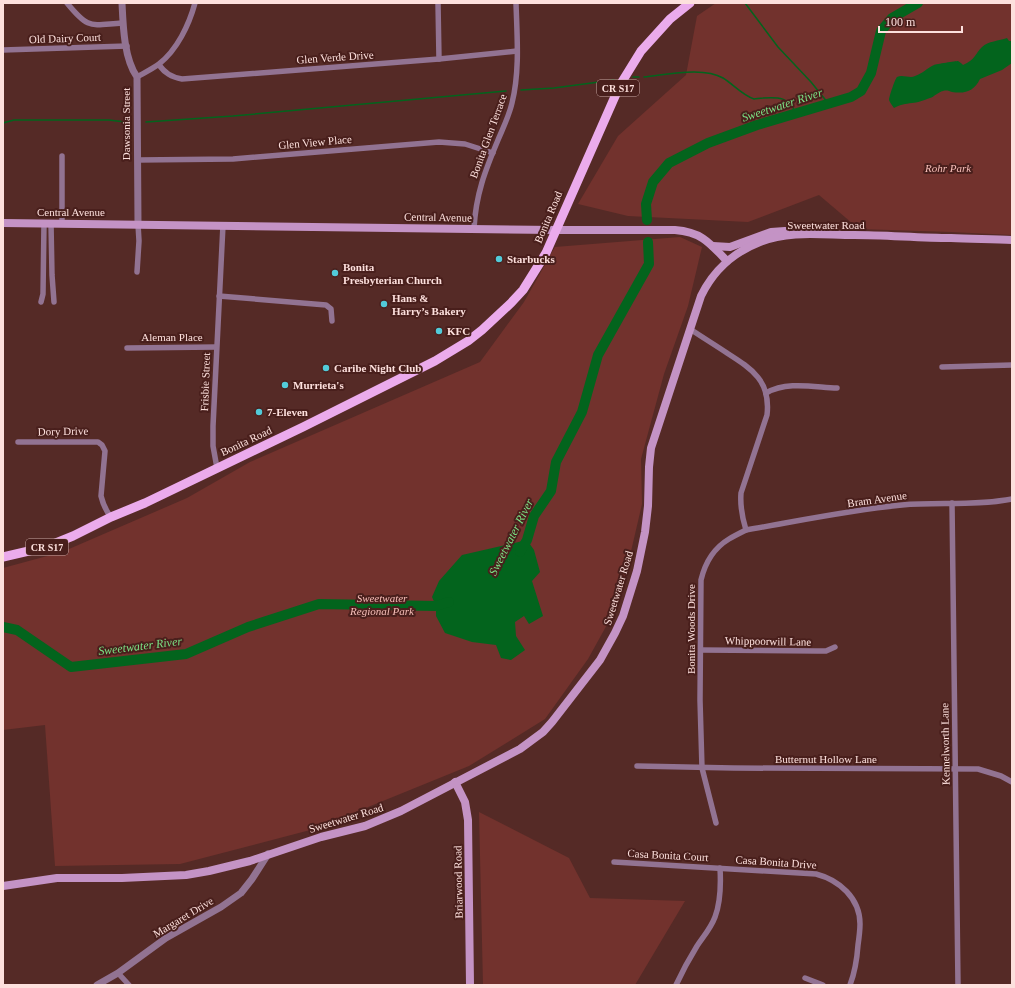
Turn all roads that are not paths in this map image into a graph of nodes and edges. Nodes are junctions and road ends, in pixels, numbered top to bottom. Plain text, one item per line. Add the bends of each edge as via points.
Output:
1 (67, 3) edge
2 (122, 3) edge
3 (195, 3) edge
4 (438, 3) edge
5 (516, 3) edge
6 (690, 3) edge
7 (122, 23) junction
8 (127, 46) junction
9 (3, 50) edge
10 (517, 51) junction
11 (439, 59) junction
12 (158, 65) junction
13 (137, 77) junction
14 (493, 153) junction
15 (62, 156) dead end
16 (138, 160) junction
17 (3, 223) edge
18 (47, 223) junction
19 (62, 224) junction
20 (138, 224) junction
21 (223, 225) junction
22 (474, 228) junction
23 (555, 230) junction
24 (803, 235) junction
25 (1012, 240) edge
26 (713, 246) junction
27 (727, 261) junction
28 (137, 272) dead end
29 (219, 296) junction
30 (41, 302) dead end
31 (54, 302) dead end
32 (332, 321) dead end
33 (690, 329) junction
34 (216, 347) junction
35 (127, 348) dead end
36 (1012, 365) edge
37 (942, 367) dead end
38 (836, 388) dead end
39 (766, 393) junction
40 (18, 442) dead end
41 (217, 468) junction
42 (1012, 499) edge
43 (952, 503) junction
44 (112, 517) junction
45 (746, 530) junction
46 (3, 557) edge
47 (835, 646) dead end
48 (701, 650) junction
49 (637, 766) dead end
50 (702, 768) junction
51 (955, 769) junction
52 (455, 782) junction
53 (1012, 782) edge
54 (716, 823) dead end
55 (268, 854) junction
56 (614, 862) dead end
57 (720, 868) junction
58 (3, 886) edge
59 (118, 973) junction
60 (805, 978) dead end
61 (98, 985) edge
62 (129, 985) edge
63 (470, 985) edge
64 (676, 985) edge
65 (823, 985) edge
66 (850, 985) edge
67 (958, 985) edge

1 - 7 street via 86,23
2 - 7 street, Dawsonia Street
3 - 12 street via 182,34
4 - 11 street
5 - 10 street, Bonita Glen Terrace
6 - 23 main road, Bonita Road / CR S17 via 650,40 620,85
7 - 8 street, Dawsonia Street
8 - 9 street, Old Dairy Court
8 - 13 street, Dawsonia Street
10 - 11 street, Glen Verde Drive
10 - 14 street, Bonita Glen Terrace via 516,84 512,104
11 - 12 street, Glen Verde Drive via 182,79 168,75
12 - 13 street
13 - 16 street, Dawsonia Street
14 - 16 street, Glen View Place via 465,144 439,142 233,159
14 - 22 street, Bonita Glen Terrace via 479,190
15 - 19 street
16 - 20 street, Dawsonia Street
17 - 18 main road, Central Avenue
18 - 19 main road, Central Avenue
18 - 30 street
18 - 31 street
19 - 20 main road, Central Avenue
20 - 21 main road, Central Avenue
20 - 28 street
21 - 22 main road, Central Avenue
21 - 29 street, Frisbie Street
22 - 23 main road, Central Avenue
23 - 26 main road, Central Avenue via 690,231
23 - 41 main road, Bonita Road / CR S17 via 546,253 523,290 468,341 435,361
24 - 25 main road, Sweetwater Road
24 - 26 main road via 796,230 771,232 734,246
24 - 27 main road, Sweetwater Road via 779,236 760,241
26 - 27 main road, Central Avenue
27 - 33 main road, Sweetwater Road via 701,296
29 - 32 street via 326,305 331,309
29 - 34 street, Frisbie Street
33 - 39 street via 749,367 761,381
33 - 52 main road, Sweetwater Road via 651,448 645,532 636,571 616,633 600,660 543,732 520,749
34 - 35 street, Aleman Place
34 - 41 street, Frisbie Street via 213,439
36 - 37 street
38 - 39 street via 787,386
39 - 45 street via 767,415 741,493 741,509
40 - 44 street, Dory Drive via 98,442 102,445 105,450 101,496
41 - 44 main road, Bonita Road / CR S17
42 - 43 street, Bram Avenue
43 - 45 street, Bram Avenue via 888,506
43 - 51 street, Kennelworth Lane
44 - 46 main road, Bonita Road / CR S17 via 46,547
45 - 48 street, Bonita Woods Drive via 721,545 712,554 704,569 701,584
47 - 48 street, Whippoorwill Lane via 826,651
48 - 50 street, Bonita Woods Drive
49 - 50 street, Butternut Hollow Lane
50 - 51 street, Butternut Hollow Lane
50 - 54 street, Bonita Woods Drive
51 - 53 street, Butternut Hollow Lane via 978,769
51 - 67 street, Kennelworth Lane
52 - 55 main road, Sweetwater Road via 401,811 365,826
52 - 63 main road, Briarwood Road via 465,802 468,820
55 - 58 main road, Sweetwater Road via 250,861 186,875 57,878
55 - 59 street, Margaret Drive via 241,893 166,938
56 - 57 street, Casa Bonita Court
57 - 64 street via 721,890 715,917
57 - 66 street, Casa Bonita Drive via 816,874 829,878 845,889 856,905 860,924 857,961
59 - 61 street, Margaret Drive
59 - 62 street
60 - 65 street

